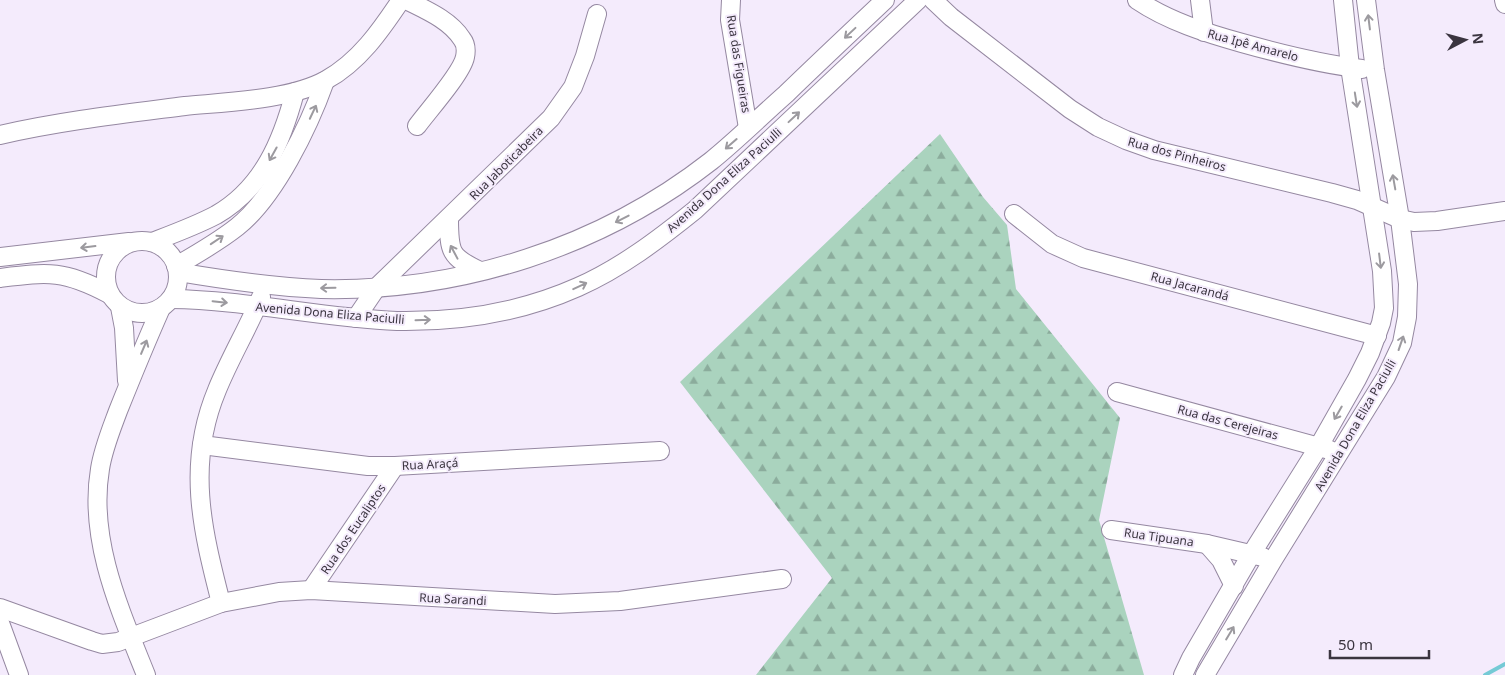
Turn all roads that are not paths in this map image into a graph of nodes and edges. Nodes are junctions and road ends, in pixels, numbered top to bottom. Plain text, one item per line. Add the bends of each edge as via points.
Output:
1 (401, 0) edge
2 (406, 0) edge
3 (730, 0) edge
4 (885, 0) edge
5 (918, 0) edge
6 (933, 0) edge
7 (1137, 0) edge
8 (1200, 0) edge
9 (1343, 0) edge
10 (1366, 0) edge
11 (1504, 0) edge
12 (1505, 4) edge
13 (597, 14) dead end
14 (1204, 32) junction
15 (1350, 67) junction
16 (1375, 70) junction
17 (325, 81) junction
18 (295, 92) junction
19 (417, 126) dead end
20 (748, 128) junction
21 (0, 135) edge
22 (1373, 207) junction
23 (1505, 211) edge
24 (1014, 214) dead end
25 (449, 219) junction
26 (1400, 219) junction
27 (144, 242) junction
28 (0, 258) edge
29 (177, 269) junction
30 (480, 272) junction
31 (0, 278) edge
32 (266, 285) junction
33 (377, 287) junction
34 (114, 300) junction
35 (166, 304) junction
36 (257, 307) junction
37 (356, 318) junction
38 (1377, 336) junction
39 (128, 387) junction
40 (1117, 392) dead end
41 (202, 445) junction
42 (1319, 446) junction
43 (660, 451) dead end
44 (1340, 453) junction
45 (395, 466) junction
46 (1111, 530) dead end
47 (1207, 544) junction
48 (1252, 553) junction
49 (1273, 560) junction
50 (782, 579) dead end
51 (1234, 586) junction
52 (311, 590) junction
53 (221, 603) junction
54 (0, 608) edge
55 (0, 623) edge
56 (131, 637) junction
57 (19, 675) edge
58 (146, 675) edge
59 (1183, 675) edge
60 (1205, 675) edge

1 - 17 street via 364,50
2 - 19 street via 439,17 463,40 466,49 460,69
3 - 20 street, Rua das Figueiras via 730,20
4 -> 20 street, Avenida Dona Eliza Paciulli
37 -> 5 street, Avenida Dona Eliza Paciulli via 424,320 498,312 551,298 606,273 665,235 695,210
6 - 22 street, Rua dos Pinheiros via 1070,109 1098,127 1154,150 1332,193
7 - 14 street, Rua Ipê Amarelo
8 - 14 street
9 - 15 street, Avenida Dona Eliza Paciulli
16 -> 10 street, Avenida Dona Eliza Paciulli
11 - 12 street
13 - 25 street, Rua Jaboticabeira via 574,87 551,118
14 - 15 street, Rua Ipê Amarelo via 1275,52
15 - 16 street, Rua Ipê Amarelo
15 -> 22 street, Avenida Dona Eliza Paciulli
26 -> 16 street, Avenida Dona Eliza Paciulli
17 - 18 street
29 -> 17 street via 238,226 256,207 294,149
18 - 21 street via 102,117
18 -> 27 street via 276,150 260,176 242,196 189,228
20 -> 30 street, Avenida Dona Eliza Paciulli via 689,178 628,216 553,251
22 - 26 street, Rua dos Pinheiros
22 -> 38 street, Avenida Dona Eliza Paciulli via 1384,292 1384,308
23 - 26 street, Rua dos Pinheiros via 1425,222
24 - 38 street, Rua Jacarandá via 1052,244 1082,258
30 -> 25 street via 454,254
25 - 33 street, Rua Jaboticabeira
44 -> 26 street, Avenida Dona Eliza Paciulli via 1386,377 1402,342 1408,284
27 -> 28 street
27 - 29 street via 162,248 171,256
27 - 34 street via 121,247 109,260 105,277
29 - 32 street, Avenida Dona Eliza Paciulli
29 - 35 street via 177,286
30 - 33 street, Avenida Dona Eliza Paciulli
31 - 34 street via 64,275 89,283
33 -> 32 street, Avenida Dona Eliza Paciulli via 322,289
32 - 36 street
33 - 37 street, Rua Jaboticabeira
34 - 35 street via 133,313 147,313
34 - 39 street via 124,328
35 -> 36 street, Avenida Dona Eliza Paciulli via 200,300
39 -> 35 street
36 - 37 street, Avenida Dona Eliza Paciulli
36 - 41 street via 216,391
38 -> 42 street, Avenida Dona Eliza Paciulli
39 - 56 street via 107,440 97,500 99,532 107,568
40 - 42 street, Rua das Cerejeiras
41 - 45 street, Rua Araçá via 347,464
41 - 53 street via 200,511
42 - 44 street, Rua das Cerejeiras
42 - 48 street, Avenida Dona Eliza Paciulli
43 - 45 street, Rua Araçá
44 - 49 street, Avenida Dona Eliza Paciulli
45 - 52 street, Rua dos Eucaliptos
46 - 47 street, Rua Tipuana
47 - 48 street, Rua Tipuana
47 - 51 street, Rua Tipuana via 1221,560
48 - 49 street, Rua Tipuana
48 - 51 street, Avenida Dona Eliza Paciulli
60 -> 49 street, Avenida Dona Eliza Paciulli
50 - 52 street, Rua Sarandi via 620,601 555,604
51 - 59 street, Avenida Dona Eliza Paciulli
52 - 53 street, Rua Sarandi via 279,592
53 - 56 street, Rua Sarandi
54 - 56 street, Rua Sarandi via 102,644
55 - 57 street
56 - 58 street

